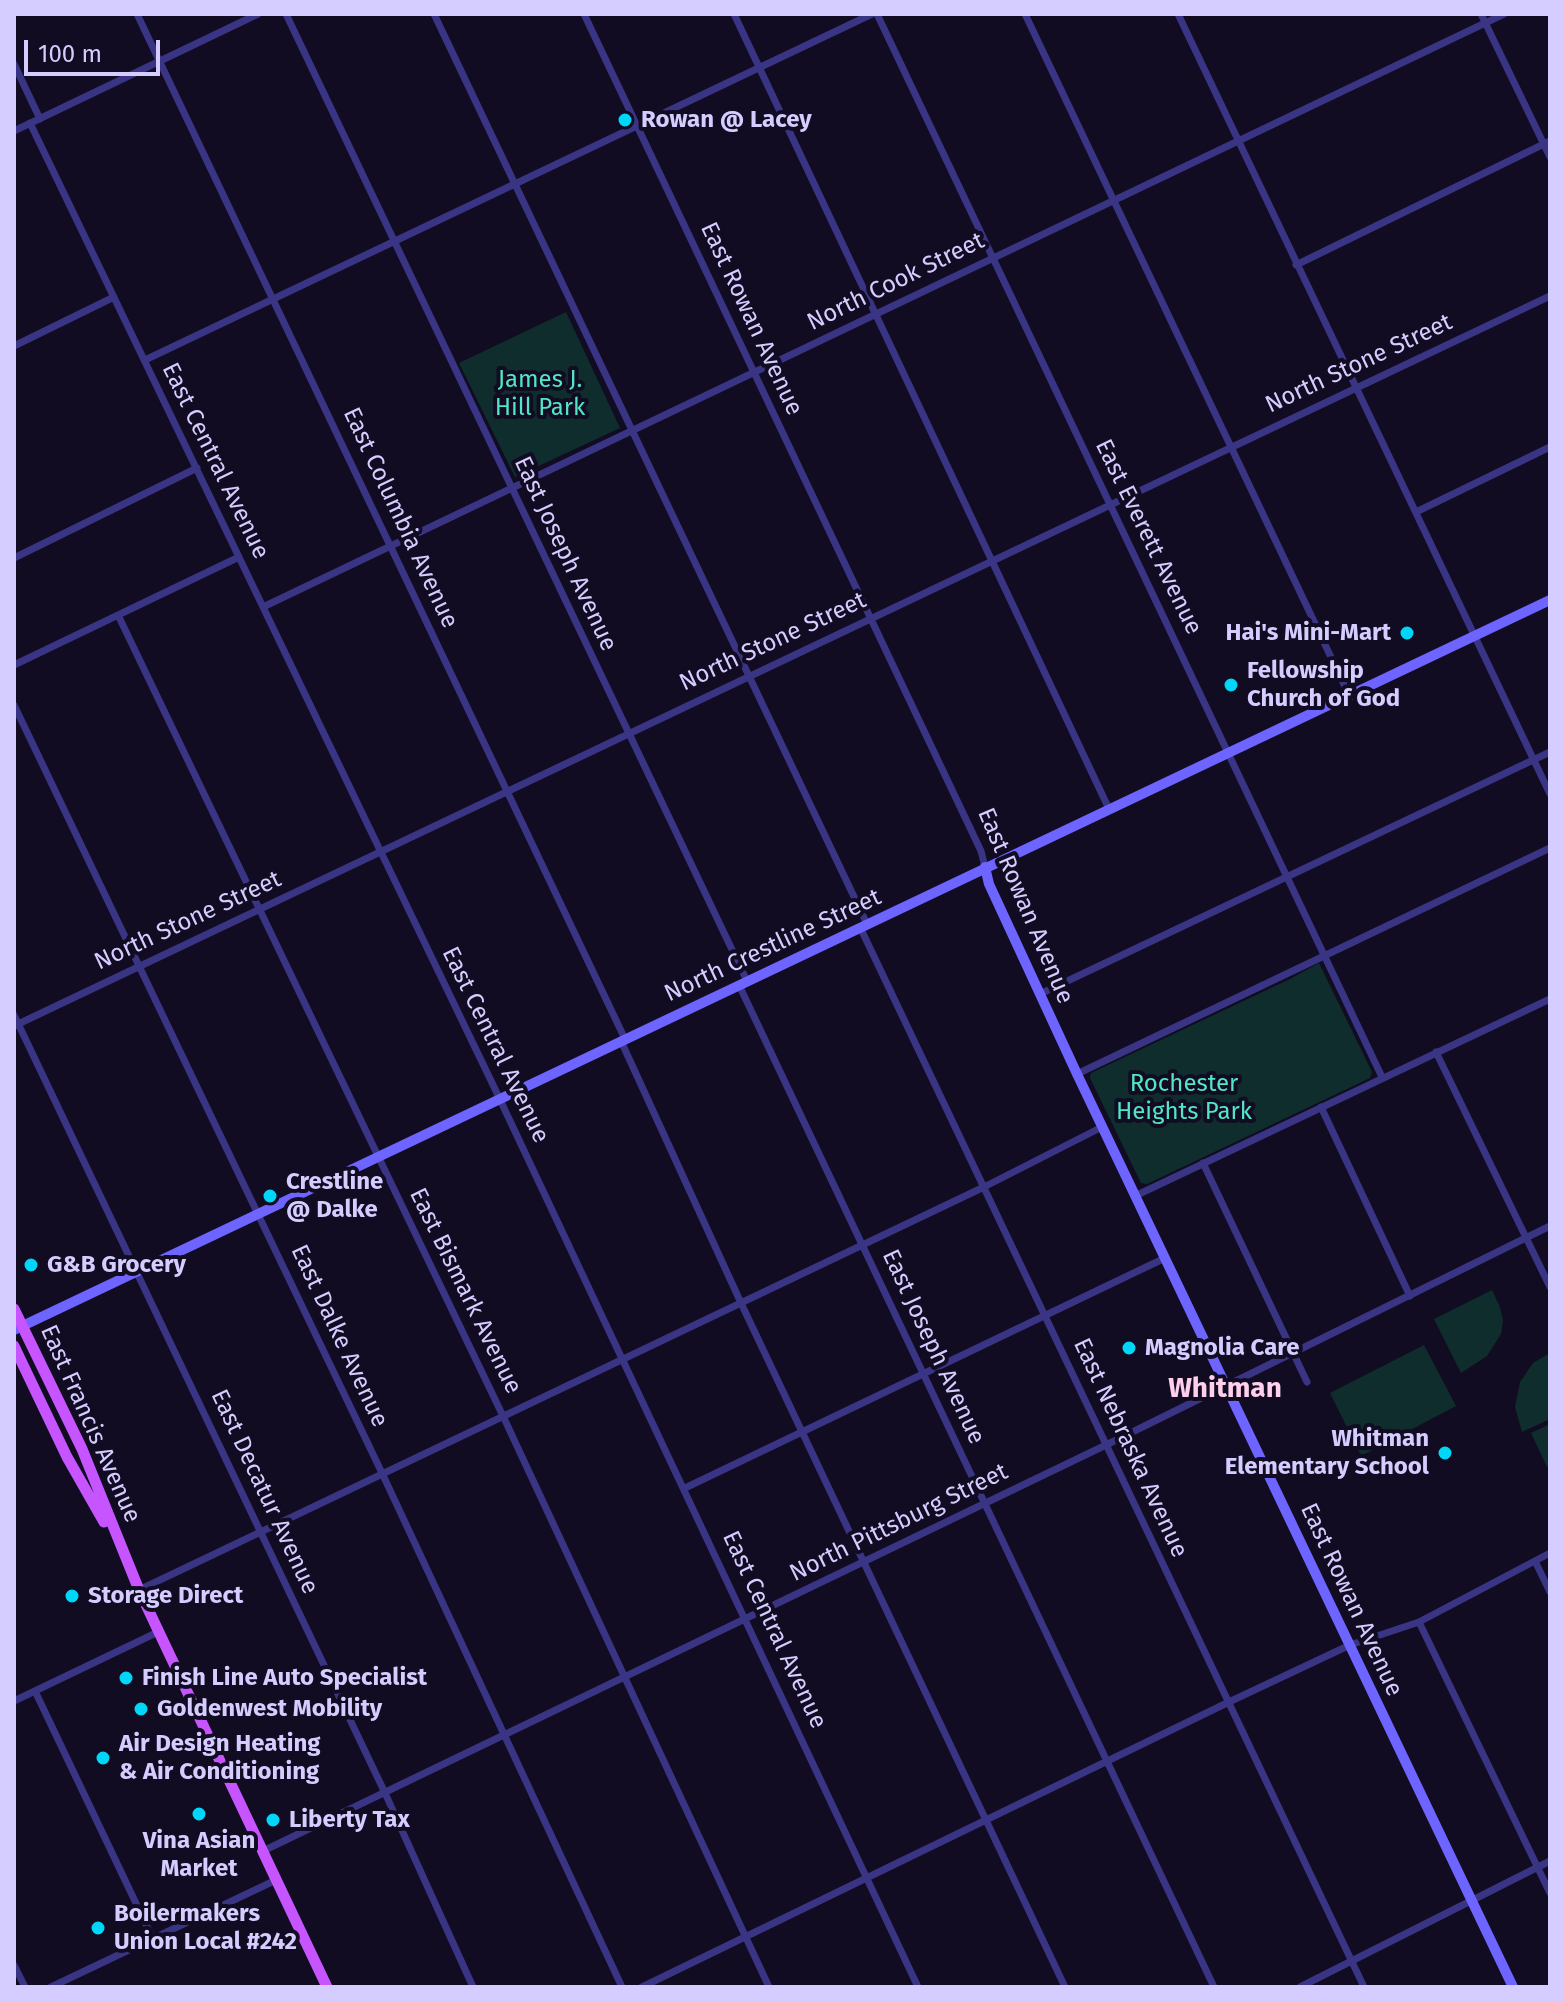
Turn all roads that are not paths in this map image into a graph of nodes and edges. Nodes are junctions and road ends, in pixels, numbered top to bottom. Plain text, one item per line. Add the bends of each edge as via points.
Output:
1 (137, 14) edge
2 (258, 14) edge
3 (286, 14) edge
4 (434, 14) edge
5 (584, 14) edge
6 (734, 14) edge
7 (875, 14) edge
8 (1025, 14) edge
9 (1190, 14) edge
10 (1481, 14) edge
11 (1504, 14) edge
12 (1179, 16) edge
13 (1486, 23) junction
14 (159, 61) junction
15 (14, 64) edge
16 (760, 67) junction
17 (40, 119) junction
18 (30, 123) junction
19 (638, 126) junction
20 (14, 131) edge
21 (1238, 140) junction
22 (1547, 143) edge
23 (1550, 157) edge
24 (515, 184) junction
25 (1113, 200) junction
26 (394, 242) junction
27 (992, 258) junction
28 (1296, 265) junction
29 (1550, 296) edge
30 (114, 297) junction
31 (274, 299) junction
32 (875, 313) junction
33 (14, 346) edge
34 (145, 360) junction
35 (754, 372) junction
36 (1356, 388) junction
37 (633, 429) junction
38 (1232, 447) junction
39 (1550, 447) edge
40 (197, 468) junction
41 (512, 487) junction
42 (1110, 504) junction
43 (1416, 512) junction
44 (391, 545) junction
45 (239, 557) junction
46 (14, 558) edge
47 (992, 561) junction
48 (1550, 600) edge
49 (263, 607) junction
50 (118, 615) junction
51 (871, 618) junction
52 (1475, 635) junction
53 (14, 665) edge
54 (749, 676) junction
55 (1349, 695) junction
56 (14, 705) edge
57 (628, 733) junction
58 (1229, 752) junction
59 (1550, 752) edge
60 (1534, 760) junction
61 (508, 790) junction
62 (1550, 794) edge
63 (1109, 809) junction
64 (1550, 848) edge
65 (381, 851) junction
66 (985, 867) junction
67 (1287, 876) junction
68 (260, 909) junction
69 (863, 926) junction
70 (1324, 956) junction
71 (139, 966) junction
72 (743, 983) junction
73 (1040, 994) junction
74 (1550, 999) edge
75 (14, 1015) edge
76 (16, 1025) edge
77 (623, 1040) junction
78 (1436, 1052) junction
79 (1077, 1074) junction
80 (1382, 1077) junction
81 (499, 1099) junction
82 (1321, 1107) junction
83 (1102, 1127) junction
84 (378, 1156) junction
85 (1203, 1163) junction
86 (984, 1187) junction
87 (1135, 1196) junction
88 (258, 1214) junction
89 (1550, 1226) edge
90 (1527, 1237) junction
91 (863, 1244) junction
92 (1165, 1258) junction
93 (137, 1271) junction
94 (1550, 1287) edge
95 (1410, 1296) junction
96 (741, 1303) junction
97 (14, 1309) edge
98 (1045, 1317) junction
99 (18, 1328) edge
100 (14, 1346) edge
101 (1293, 1353) junction
102 (622, 1359) junction
103 (924, 1374) junction
104 (1307, 1382) dead end
105 (1227, 1386) junction
106 (503, 1416) junction
107 (803, 1432) junction
108 (1106, 1445) junction
109 (382, 1473) junction
110 (685, 1488) junction
111 (985, 1503) junction
112 (261, 1532) junction
113 (1550, 1553) edge
114 (124, 1558) junction
115 (1535, 1561) junction
116 (864, 1562) junction
117 (139, 1590) junction
118 (1550, 1592) edge
119 (746, 1618) junction
120 (1419, 1622) junction
121 (158, 1632) junction
122 (1350, 1645) junction
123 (625, 1676) junction
124 (35, 1691) junction
125 (14, 1701) edge
126 (1229, 1702) junction
127 (505, 1733) junction
128 (1107, 1761) junction
129 (385, 1793) junction
130 (986, 1821) junction
131 (263, 1851) junction
132 (1550, 1861) edge
133 (1538, 1868) junction
134 (868, 1878) junction
135 (276, 1880) junction
136 (1550, 1893) edge
137 (1472, 1902) junction
138 (746, 1937) junction
139 (153, 1939) junction
140 (1351, 1962) junction
141 (14, 1965) edge
142 (25, 1987) edge
143 (51, 1987) edge
144 (327, 1987) edge
145 (473, 1987) edge
146 (622, 1987) edge
147 (642, 1987) edge
148 (769, 1987) edge
149 (918, 1987) edge
150 (1065, 1987) edge
151 (1214, 1987) edge
152 (1300, 1987) edge
153 (1364, 1987) edge
154 (1513, 1987) edge

1 - 14 street, East Columbia Avenue
2 - 14 street
3 - 26 street, East Joseph Avenue
4 - 24 street, East Nebraska Avenue
5 - 19 street, East Rowan Avenue
6 - 16 street
7 - 16 street
7 - 27 street, East Everett Avenue
8 - 25 street
9 - 12 street
10 - 13 street
11 - 13 street, North Cook Street
12 - 21 street
13 - 21 street, North Cook Street
13 - 22 street
14 - 17 street
14 - 31 street, East Columbia Avenue
15 - 17 street
16 - 19 street
16 - 32 street
17 - 18 street
18 - 20 street
18 - 30 street, East Central Avenue
19 - 24 street
19 - 35 street, East Rowan Avenue
21 - 25 street, North Cook Street
21 - 28 street
22 - 23 street
22 - 28 street
24 - 26 street
24 - 37 street, East Nebraska Avenue
25 - 27 street, North Cook Street
25 - 38 street
26 - 31 street
26 - 41 street, East Joseph Avenue
27 - 32 street, North Cook Street
27 - 42 street, East Everett Avenue
28 - 36 street
29 - 36 street, North Stone Street
30 - 33 street
30 - 34 street, East Central Avenue
31 - 34 street
31 - 44 street, East Columbia Avenue
32 - 35 street, North Cook Street
32 - 47 street
34 - 40 street, East Central Avenue
35 - 37 street, North Cook Street
35 - 51 street, East Rowan Avenue
36 - 38 street, North Stone Street
36 - 43 street
37 - 41 street, North Cook Street
37 - 54 street, East Nebraska Avenue
38 - 42 street, North Stone Street
38 - 55 street
39 - 43 street
40 - 45 street, East Central Avenue
40 - 46 street
41 - 44 street, North Cook Street
41 - 57 street, East Joseph Avenue
42 - 47 street, North Stone Street
42 - 58 street, East Everett Avenue
43 - 52 street
44 - 49 street, North Cook Street
44 - 61 street, East Columbia Avenue
45 - 49 street, East Central Avenue
45 - 50 street
47 - 51 street, North Stone Street
47 - 63 street
48 - 52 main road, North Crestline Street
49 - 65 street, East Central Avenue
50 - 53 street
50 - 68 street, East Bismark Avenue
51 - 54 street, North Stone Street
51 - 66 street, East Rowan Avenue
52 - 55 main road, North Crestline Street
52 - 60 street
54 - 57 street, North Stone Street
54 - 69 street, East Nebraska Avenue
55 - 58 main road, North Crestline Street
56 - 71 street, East Dalke Avenue
57 - 61 street, North Stone Street
57 - 72 street, East Joseph Avenue
58 - 63 main road, North Crestline Street
58 - 67 street, East Everett Avenue
59 - 60 street
60 - 62 street
60 - 67 street
61 - 65 street, North Stone Street
61 - 77 street, East Columbia Avenue
63 - 66 main road, North Crestline Street
64 - 70 street
65 - 68 street, North Stone Street
65 - 81 street, East Central Avenue
66 - 69 main road, North Crestline Street
66 - 73 main road, East Rowan Avenue
67 - 70 street, East Everett Avenue
67 - 73 street
68 - 71 street, North Stone Street
68 - 84 street, East Bismark Avenue
69 - 72 main road, North Crestline Street
69 - 86 street, East Nebraska Avenue
70 - 79 street
70 - 80 street, East Everett Avenue
71 - 76 street, North Stone Street
71 - 88 street, East Dalke Avenue
72 - 77 main road, North Crestline Street
72 - 91 street, East Joseph Avenue
73 - 79 main road, East Rowan Avenue
74 - 78 street
75 - 76 street, East Decatur Avenue
76 - 93 street, East Decatur Avenue
77 - 81 main road, North Crestline Street
77 - 96 street, East Columbia Avenue
78 - 80 street
78 - 90 street
79 - 83 main road, East Rowan Avenue
80 - 82 street
81 - 84 main road, North Crestline Street
81 - 102 street, East Central Avenue
82 - 85 street
82 - 95 street
83 - 86 street
83 - 87 main road, East Rowan Avenue
84 - 88 main road, North Crestline Street
84 - 106 street, East Bismark Avenue
85 - 87 street
85 - 101 street
86 - 91 street
86 - 98 street, East Nebraska Avenue
87 - 92 main road, East Rowan Avenue
88 - 93 main road, North Crestline Street
88 - 109 street, East Dalke Avenue
89 - 90 street, North Pittsburg Street
90 - 94 street
90 - 95 street, North Pittsburg Street
91 - 96 street
91 - 103 street, East Joseph Avenue
92 - 98 street
92 - 105 main road, East Rowan Avenue
93 - 99 main road, North Crestline Street
93 - 112 street, East Decatur Avenue
95 - 101 street, North Pittsburg Street
96 - 102 street
96 - 107 street, East Columbia Avenue
97 - 99 main road, East Francis Avenue
98 - 103 street
98 - 108 street, East Nebraska Avenue
99 - 114 main road, East Francis Avenue via 82,1449
100 - 114 main road, East Francis Avenue via 67,1457
101 - 104 street
101 - 105 street, North Pittsburg Street
102 - 106 street
102 - 110 street, East Central Avenue
103 - 107 street
103 - 111 street, East Joseph Avenue
105 - 108 street, North Pittsburg Street
105 - 122 main road, East Rowan Avenue
106 - 109 street
106 - 123 street, East Bismark Avenue
107 - 110 street
107 - 116 street, East Columbia Avenue
108 - 111 street, North Pittsburg Street
108 - 126 street, East Nebraska Avenue
109 - 112 street
109 - 127 street, East Dalke Avenue
110 - 119 street, East Central Avenue
111 - 116 street, North Pittsburg Street
111 - 128 street, East Joseph Avenue
112 - 117 street
112 - 129 street, East Decatur Avenue
113 - 115 street
114 - 117 main road, East Francis Avenue
115 - 118 street
115 - 120 street
116 - 119 street, North Pittsburg Street
116 - 130 street, East Columbia Avenue
117 - 121 main road, East Francis Avenue
119 - 123 street, North Pittsburg Street
119 - 134 street, East Central Avenue
120 - 122 street
120 - 133 street
121 - 124 street
121 - 131 main road, East Francis Avenue
122 - 126 street
122 - 137 main road, East Rowan Avenue
123 - 127 street, North Pittsburg Street
123 - 138 street, East Bismark Avenue
124 - 125 street
124 - 139 street
126 - 128 street
126 - 140 street, East Nebraska Avenue
127 - 129 street, North Pittsburg Street
127 - 146 street, East Dalke Avenue
128 - 130 street
128 - 151 street, East Joseph Avenue
129 - 131 street, North Pittsburg Street
129 - 145 street, East Decatur Avenue
130 - 134 street
130 - 150 street, East Columbia Avenue
131 - 135 main road, East Francis Avenue
132 - 133 street
133 - 136 street
133 - 137 street
134 - 138 street
134 - 149 street, East Central Avenue
135 - 139 street
135 - 144 main road, East Francis Avenue
137 - 140 street
137 - 154 main road, East Rowan Avenue
138 - 147 street
138 - 148 street, East Bismark Avenue
139 - 143 street
140 - 152 street
140 - 153 street, East Nebraska Avenue
141 - 142 street

